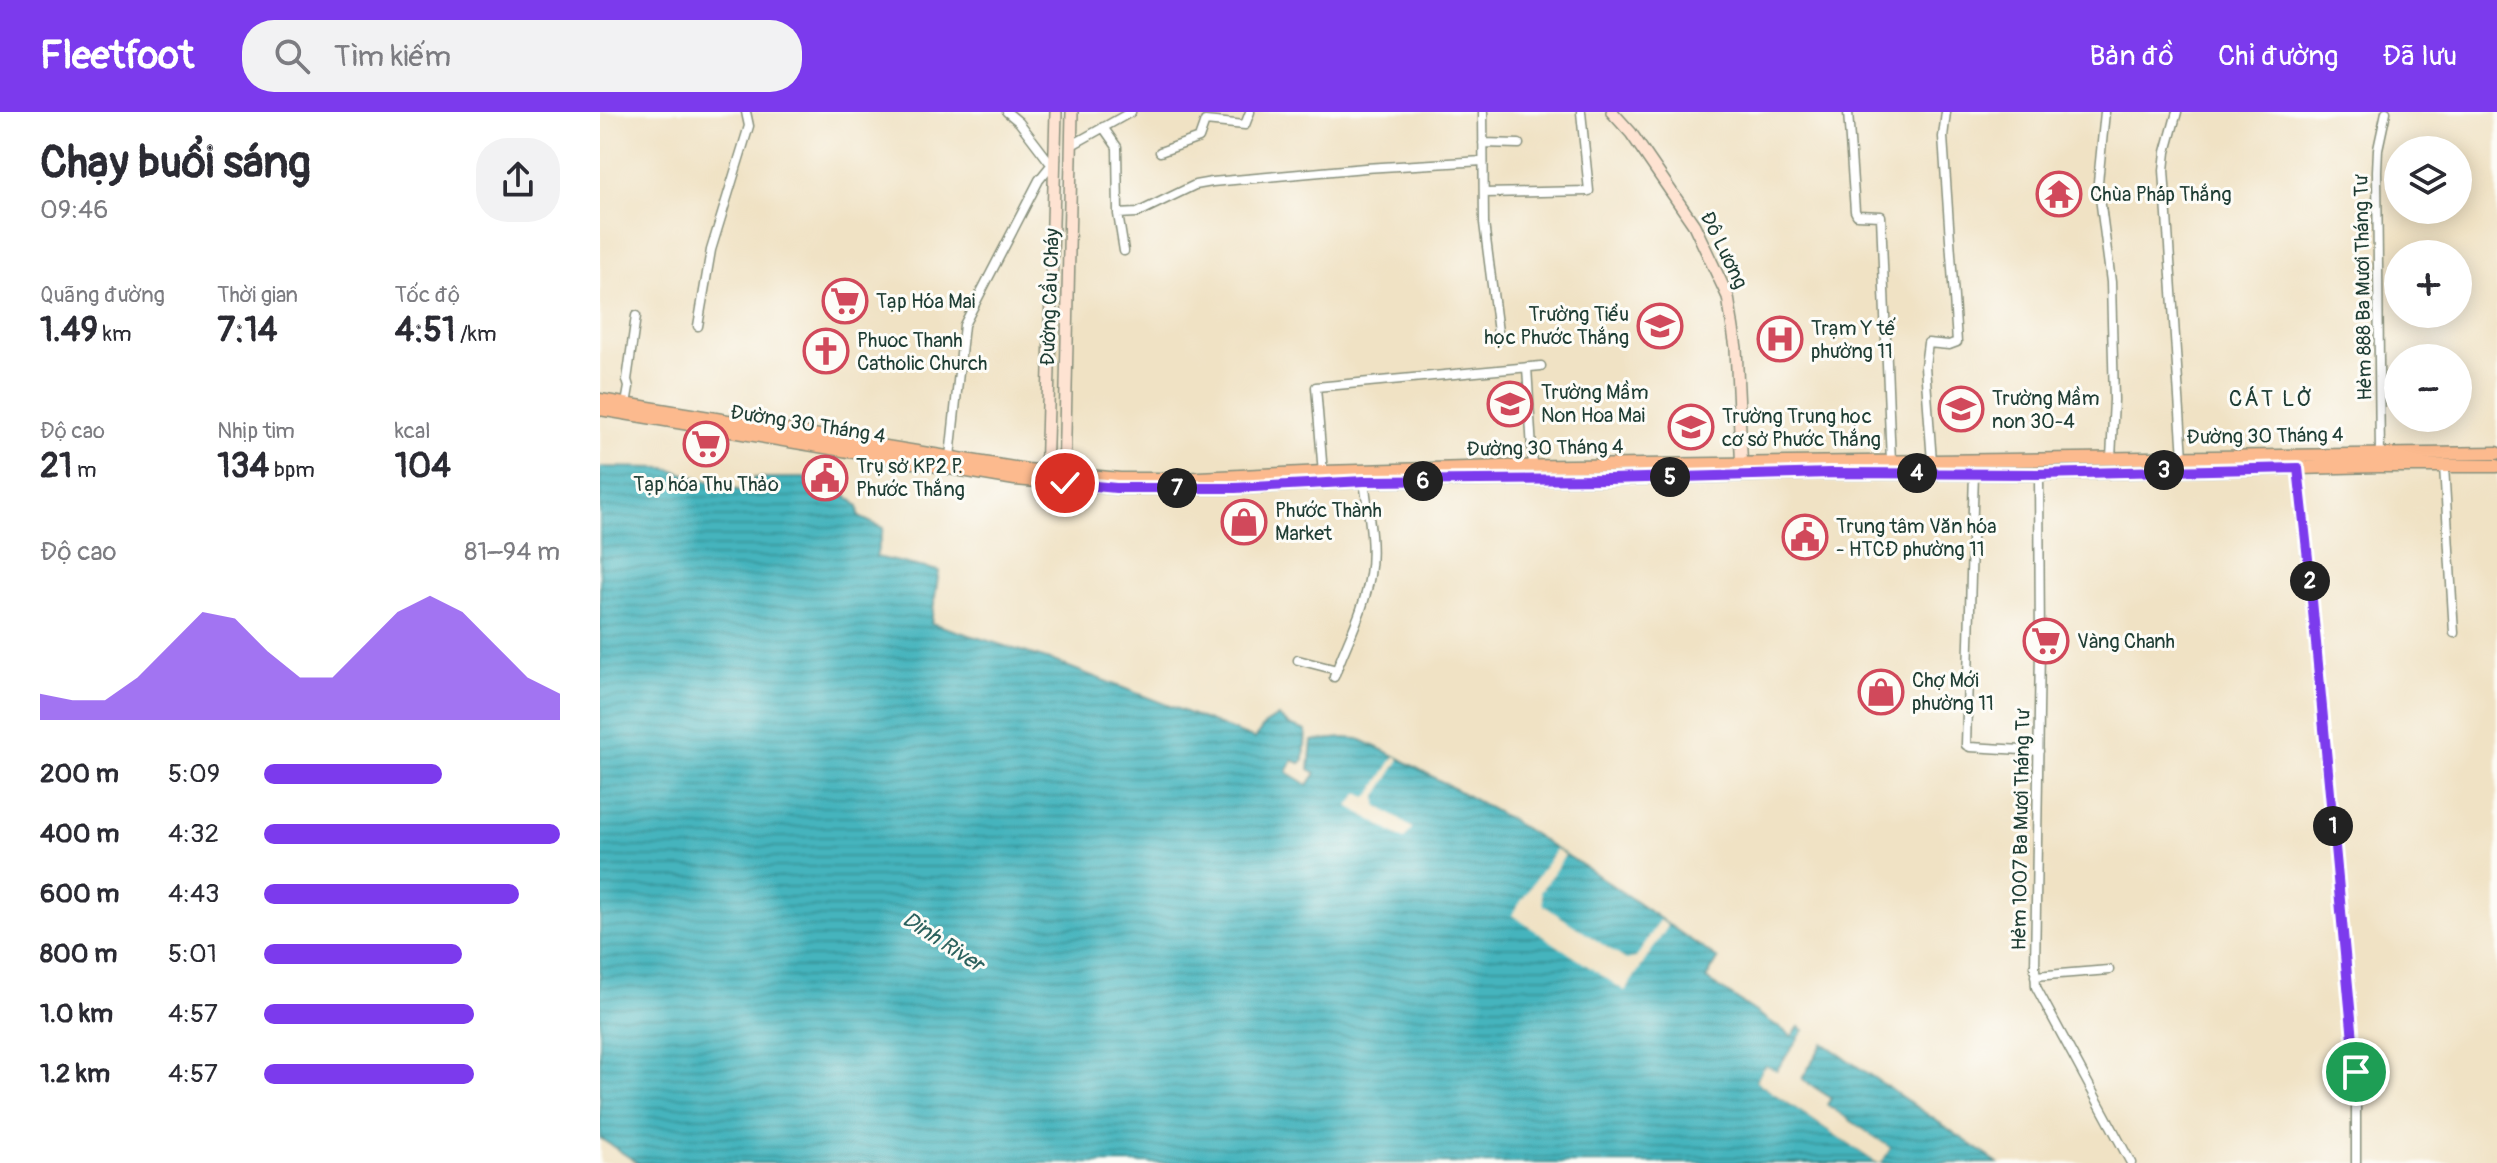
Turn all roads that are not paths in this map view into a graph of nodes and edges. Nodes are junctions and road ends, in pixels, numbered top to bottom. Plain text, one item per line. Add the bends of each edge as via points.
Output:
1 (746, 112) edge
2 (1007, 112) edge
3 (1056, 112) edge
4 (1072, 112) edge
5 (1131, 112) edge
6 (1250, 112) edge
7 (1483, 112) edge
8 (1581, 112) edge
9 (1612, 112) edge
10 (1848, 112) edge
11 (1946, 112) edge
12 (2105, 112) edge
13 (2177, 112) edge
14 (2386, 112) edge
15 (1103, 127) junction
16 (1483, 143) junction
17 (1519, 144) dead end
18 (1072, 145) junction
19 (1160, 152) dead end
20 (1053, 161) junction
21 (1483, 161) junction
22 (1484, 193) junction
23 (1118, 214) junction
24 (1124, 251) dead end
25 (636, 316) dead end
26 (698, 326) dead end
27 (1499, 340) dead end
28 (1541, 366) dead end
29 (1527, 367) junction
30 (600, 400) edge
31 (626, 404) junction
32 (600, 409) edge
33 (756, 430) junction
34 (2497, 453) edge
35 (950, 457) junction
36 (2111, 458) junction
37 (2183, 458) junction
38 (2380, 460) junction
39 (1891, 462) junction
40 (1932, 462) junction
41 (2297, 462) junction
42 (2444, 466) junction
43 (2497, 466) edge
44 (1533, 467) junction
45 (1742, 469) junction
46 (990, 470) junction
47 (1974, 473) junction
48 (1502, 474) junction
49 (2039, 474) junction
50 (1364, 476) junction
51 (1046, 477) junction
52 (1324, 477) junction
53 (1064, 478) junction
54 (2454, 633) dead end
55 (1298, 660) dead end
56 (2039, 751) junction
57 (2109, 970) dead end
58 (2035, 976) junction
59 (2131, 1163) edge
60 (2356, 1163) edge

1 - 26 street via 749,126 711,250
2 - 20 street
3 - 20 main road, Đường Cầu Cháy
4 - 18 main road, Đường Cầu Cháy
5 - 15 street
6 - 19 street via 1245,125 1205,121 1199,138
7 - 16 street
8 - 22 street via 1589,191
9 - 45 main road, Đô Lương via 1694,225 1728,297
10 - 39 street via 1855,211 1881,216
11 - 40 street via 1943,137 1957,342 1928,343
12 - 36 street via 2098,182 2111,282
13 - 37 street via 2164,170
14 - 38 street, Hẻm 888 Ba Mươi Tháng Tư via 2377,171
15 - 18 street
15 - 23 street via 1117,147
16 - 17 street
16 - 21 street
18 - 53 main road, Đường Cầu Cháy
20 - 35 street via 964,325
20 - 51 main road, Đường Cầu Cháy
21 - 22 street
21 - 23 street via 1212,182 1137,213
22 - 27 street
23 - 24 street
25 - 31 street
28 - 29 street
29 - 44 street
29 - 52 street via 1316,387
30 - 31 main road, Đường 30 Tháng 4
31 - 33 main road, Đường 30 Tháng 4
32 - 33 main road, Đường 30 Tháng 4
33 - 35 main road, Đường 30 Tháng 4
33 - 46 main road, Đường 30 Tháng 4
34 - 38 main road, Đường 30 Tháng 4
35 - 46 main road, Đường 30 Tháng 4
36 - 37 main road, Đường 30 Tháng 4
36 - 40 main road, Đường 30 Tháng 4
37 - 41 main road, Đường 30 Tháng 4
38 - 41 main road, Đường 30 Tháng 4
38 - 42 main road, Đường 30 Tháng 4
39 - 40 main road, Đường 30 Tháng 4
39 - 45 main road, Đường 30 Tháng 4
41 - 49 main road, Đường 30 Tháng 4
41 - 60 street via 2356,1072
42 - 43 main road, Đường 30 Tháng 4
42 - 54 street
44 - 45 main road, Đường 30 Tháng 4
44 - 48 main road, Đường 30 Tháng 4
45 - 47 main road, Đường 30 Tháng 4
45 - 48 main road, Đường 30 Tháng 4
46 - 51 main road, Đường 30 Tháng 4
47 - 49 main road, Đường 30 Tháng 4
47 - 56 street via 1966,745
48 - 50 main road, Đường 30 Tháng 4
49 - 56 street, Hẻm 1007 Ba Mươi Tháng Tư
50 - 52 main road, Đường 30 Tháng 4
50 - 55 street via 1370,573 1358,617 1335,673
51 - 53 main road, Đường 30 Tháng 4
52 - 53 main road, Đường 30 Tháng 4 via 1116,488
56 - 58 street, Hẻm 1007 Ba Mươi Tháng Tư
57 - 58 street
58 - 59 street, Hẻm 1007 Ba Mươi Tháng Tư via 2036,987

